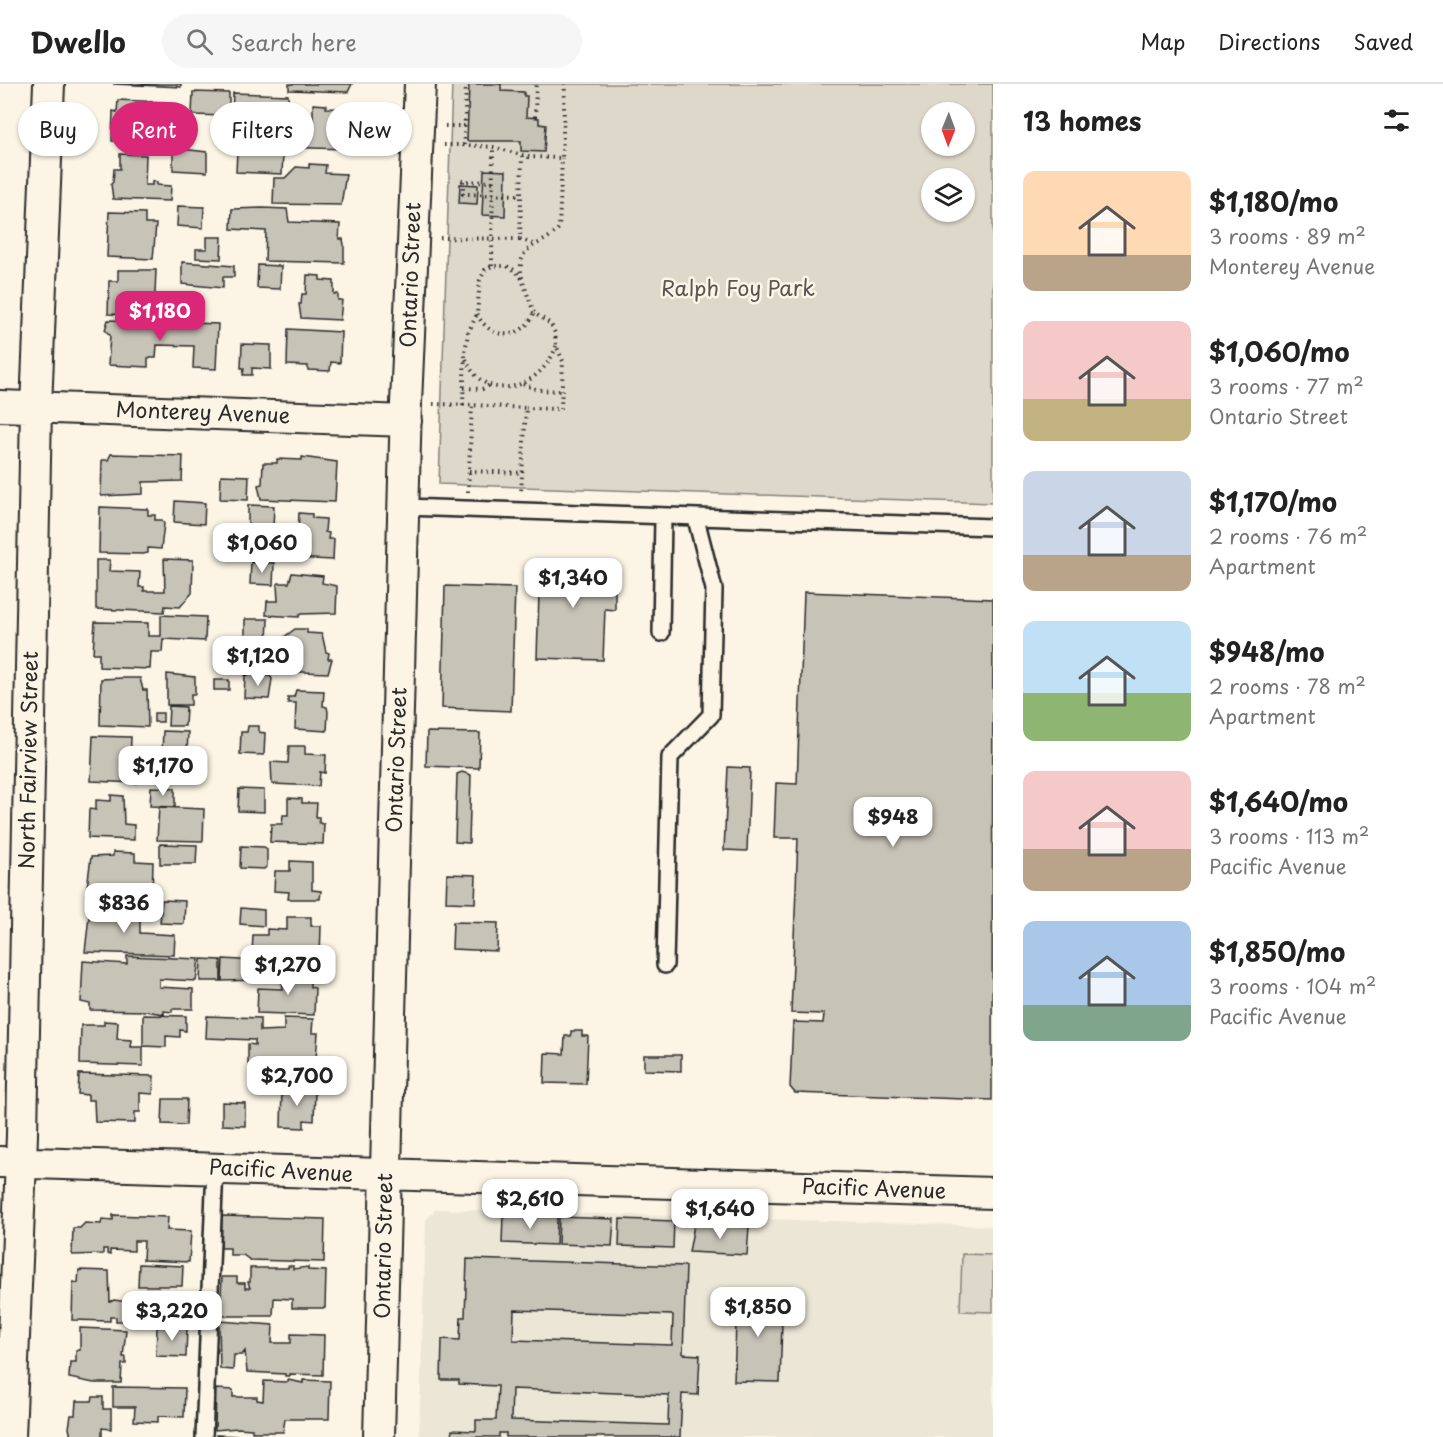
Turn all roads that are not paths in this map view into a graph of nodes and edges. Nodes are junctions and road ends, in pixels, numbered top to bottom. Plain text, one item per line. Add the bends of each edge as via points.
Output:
1 (49, 84) edge
2 (420, 84) edge
3 (0, 406) edge
4 (36, 408) junction
5 (406, 412) junction
6 (404, 507) junction
7 (663, 517) junction
8 (696, 519) junction
9 (993, 527) edge
10 (661, 633) dead end
11 (665, 965) dead end
12 (11, 1162) edge
13 (215, 1167) junction
14 (387, 1175) junction
15 (993, 1192) edge
16 (10, 1437) edge
17 (204, 1437) edge
18 (379, 1437) edge

1 - 4 street, North Fairview Street
2 - 5 street, Ontario Street
3 - 4 street, Monterey Avenue
4 - 5 street, Monterey Avenue
4 - 12 street, North Fairview Street
5 - 6 street, Ontario Street
6 - 7 lane
6 - 14 street, Ontario Street
7 - 8 lane
7 - 10 lane
8 - 9 lane
8 - 11 lane via 714,589 711,715 670,757
12 - 13 street, Pacific Avenue
12 - 16 street, North Fairview Street
13 - 14 street, Pacific Avenue
13 - 17 lane
14 - 15 street, Pacific Avenue
14 - 18 street, Ontario Street

